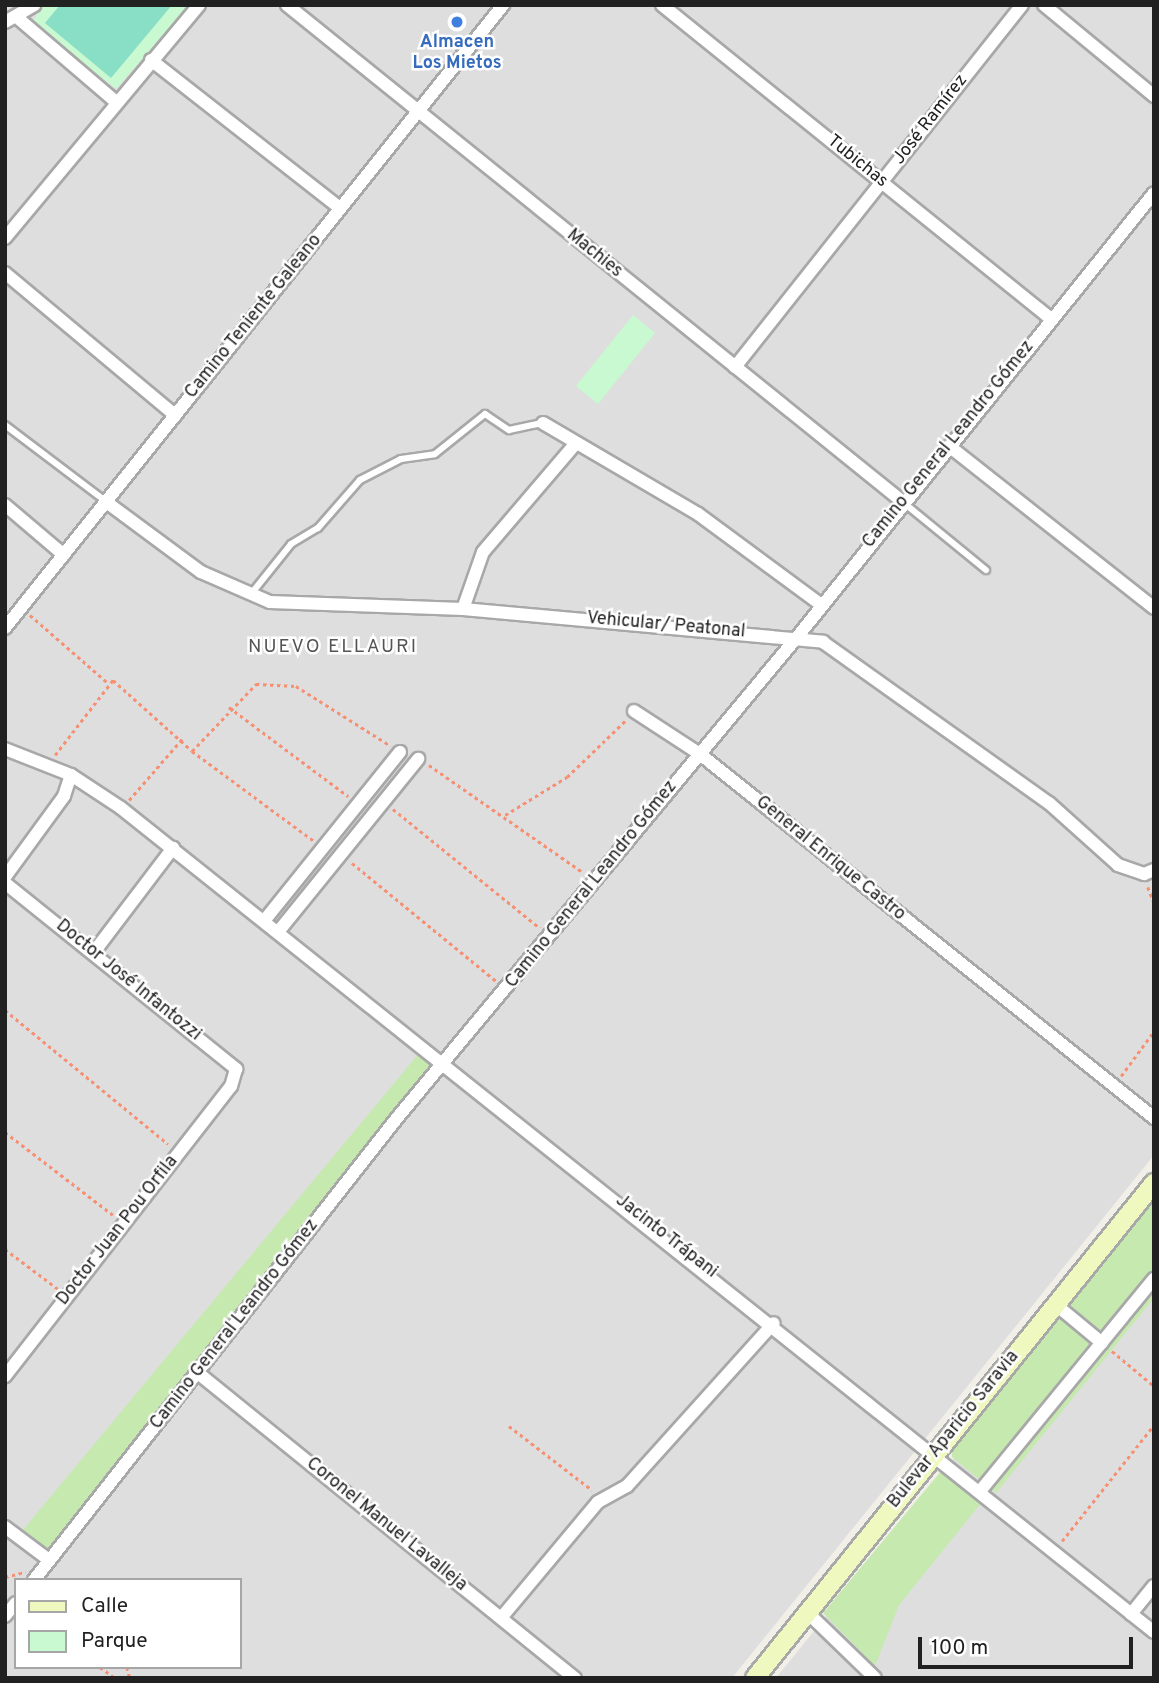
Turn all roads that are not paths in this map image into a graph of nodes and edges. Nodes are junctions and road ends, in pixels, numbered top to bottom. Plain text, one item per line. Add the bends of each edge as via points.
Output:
1 (36, 5) edge
2 (199, 5) edge
3 (503, 5) edge
4 (662, 5) edge
5 (1023, 5) edge
6 (1044, 5) edge
7 (294, 8) edge
8 (19, 19) junction
9 (5, 22) edge
10 (151, 60) junction
11 (1154, 96) edge
12 (116, 101) junction
13 (416, 111) junction
14 (882, 182) junction
15 (1154, 193) edge
16 (340, 208) junction
17 (5, 238) edge
18 (7, 278) edge
19 (1051, 319) junction
20 (735, 367) junction
21 (175, 415) junction
22 (543, 423) joint
23 (5, 425) edge
24 (576, 443) junction
25 (949, 446) junction
26 (903, 502) junction
27 (109, 504) junction
28 (5, 505) edge
29 (64, 555) junction
30 (986, 570) dead end
31 (249, 595) junction
32 (820, 604) junction
33 (1154, 608) edge
34 (463, 609) junction
35 (5, 628) edge
36 (798, 636) junction
37 (635, 711) road end
38 (5, 749) edge
39 (400, 752) road end
40 (700, 754) junction
41 (418, 759) road end
42 (71, 775) junction
43 (372, 786) junction
44 (382, 800) junction
45 (173, 848) junction
46 (324, 850) junction
47 (339, 852) junction
48 (1149, 872) edge
49 (5, 877) edge
50 (5, 883) edge
51 (264, 921) junction
52 (278, 932) junction
53 (94, 952) junction
54 (445, 1062) junction
55 (231, 1086) joint
56 (1154, 1118) edge
57 (1154, 1183) edge
58 (1154, 1279) edge
59 (1055, 1304) junction
60 (774, 1323) junction
61 (1102, 1343) junction
62 (198, 1373) junction
63 (5, 1376) edge
64 (935, 1453) junction
65 (981, 1490) junction
66 (5, 1527) edge
67 (49, 1560) junction
68 (36, 1578) edge
69 (1154, 1586) edge
70 (808, 1613) junction
71 (1131, 1614) junction
72 (501, 1618) junction
73 (1154, 1632) edge
74 (575, 1678) edge
75 (755, 1678) edge
76 (875, 1678) edge

1 - 8 street
2 - 10 street
3 - 13 street, Camino Teniente Galeano
4 - 14 street, Tubichas
5 - 14 street, José Ramírez
6 - 11 street
7 - 13 street, Machies
8 - 9 street
8 - 12 street
10 - 12 street
10 - 16 street
12 - 17 street
13 - 16 street, Camino Teniente Galeano
13 - 20 street, Machies
14 - 19 street, Tubichas
14 - 20 street, José Ramírez
15 - 19 street, Camino General Leandro Gómez
16 - 21 street, Camino Teniente Galeano
18 - 21 street
19 - 25 street, Camino General Leandro Gómez
20 - 26 street, Machies
21 - 27 street, Camino Teniente Galeano
22 - 24 street
22 - 31 lane via 509,430 485,414 435,454 401,459 360,480 318,528 291,544
23 - 27 lane
24 - 32 street via 698,514
24 - 34 street via 484,552
25 - 26 street, Camino General Leandro Gómez
25 - 33 street
26 - 30 lane
26 - 32 street, Camino General Leandro Gómez
27 - 29 street, Camino Teniente Galeano
27 - 31 street, Vehicular/ Peatonal via 201,572
28 - 29 street
29 - 35 street, Camino Teniente Galeano
31 - 34 street, Vehicular/ Peatonal via 280,602
32 - 36 street, Camino General Leandro Gómez
34 - 36 street, Vehicular/ Peatonal
36 - 40 street, Camino General Leandro Gómez
36 - 48 street, Vehicular/ Peatonal via 823,642 1049,803 1118,865
37 - 40 street, General Enrique Castro
38 - 42 street, Jacinto Trápani
39 - 43 street
40 - 54 street, Camino General Leandro Gómez
40 - 56 street, General Enrique Castro
41 - 44 street
42 - 45 street, Jacinto Trápani
42 - 49 street via 64,796
43 - 44 street
43 - 46 street
44 - 47 street
45 - 51 street, Jacinto Trápani
45 - 53 street
46 - 47 street
46 - 51 street
47 - 52 street
50 - 53 street, Doctor José Infantozzi
51 - 52 street, Jacinto Trápani
52 - 54 street, Jacinto Trápani
53 - 55 street, Doctor José Infantozzi via 236,1069
54 - 60 street, Jacinto Trápani
54 - 62 street, Camino General Leandro Gómez
55 - 63 street, Doctor Juan Pou Orfila
57 - 59 street, Bulevar Aparicio Saravia
58 - 61 street
59 - 61 street
59 - 64 street, Bulevar Aparicio Saravia
60 - 64 street, Jacinto Trápani
60 - 72 street via 627,1486 602,1498
61 - 65 street
62 - 67 street, Camino General Leandro Gómez
62 - 72 street, Coronel Manuel Lavalleja
64 - 65 street, Jacinto Trápani
64 - 70 street, Bulevar Aparicio Saravia
65 - 71 street, Jacinto Trápani
66 - 67 street
67 - 68 street, Camino General Leandro Gómez
69 - 71 street
70 - 75 street, Bulevar Aparicio Saravia
70 - 76 street
71 - 73 street, Jacinto Trápani
72 - 74 street, Coronel Manuel Lavalleja

